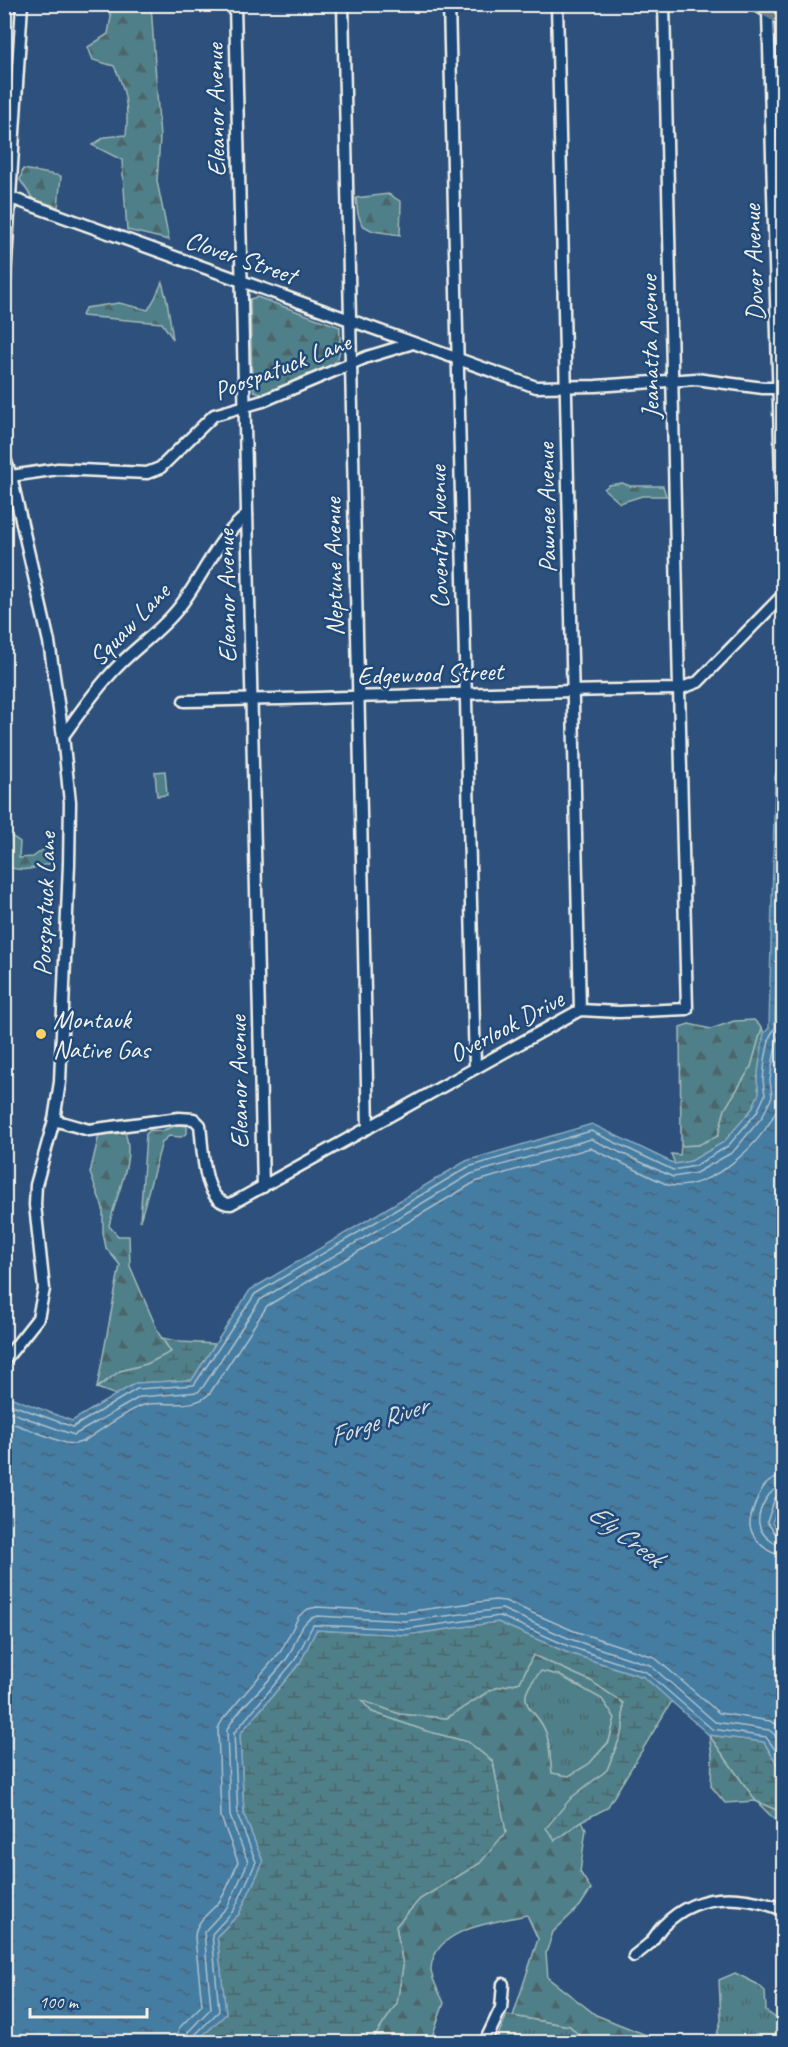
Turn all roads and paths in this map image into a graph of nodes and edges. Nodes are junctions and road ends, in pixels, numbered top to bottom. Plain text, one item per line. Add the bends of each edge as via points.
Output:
1 (22, 4) edge
2 (236, 4) edge
3 (343, 4) edge
4 (449, 4) edge
5 (557, 4) edge
6 (664, 4) edge
7 (762, 8) edge
8 (783, 19) edge
9 (11, 198) junction
10 (242, 282) junction
11 (4, 294) edge
12 (350, 319) junction
13 (410, 344) junction
14 (456, 359) junction
15 (351, 365) junction
16 (672, 379) junction
17 (566, 387) junction
18 (781, 388) edge
19 (244, 405) junction
20 (4, 456) edge
21 (11, 476) junction
22 (247, 515) junction
23 (783, 587) edge
24 (783, 594) edge
25 (679, 689) junction
26 (572, 690) junction
27 (465, 694) junction
28 (359, 698) junction
29 (184, 700) dead end
30 (251, 700) junction
31 (63, 736) junction
32 (580, 1011) junction
33 (475, 1068) junction
34 (54, 1120) junction
35 (368, 1128) junction
36 (263, 1187) junction
37 (4, 1361) edge
38 (783, 1910) edge
39 (634, 1956) dead end
40 (503, 1984) dead end
41 (485, 2043) edge

1 - 9 street
2 - 10 street, Eleanor Avenue
3 - 12 street, Neptune Avenue
4 - 14 street, Coventry Avenue
5 - 17 street, Pawnee Avenue
6 - 16 street, Jeanatta Avenue
7 - 8 main road
7 - 18 street, Dover Avenue
9 - 10 street, Clover Street
9 - 11 street
10 - 12 street, Clover Street
10 - 19 street, Eleanor Avenue
12 - 13 street, Clover Street
12 - 15 street, Neptune Avenue
13 - 14 street, Clover Street
13 - 15 street, Poospatuck Lane
14 - 17 street via 536,387
14 - 27 street, Coventry Avenue
15 - 19 street, Poospatuck Lane
15 - 28 street, Neptune Avenue
16 - 17 street
16 - 18 street via 712,379
16 - 25 street, Jeanatta Avenue
17 - 26 street, Pawnee Avenue
18 - 23 street, Dover Avenue
19 - 21 street, Poospatuck Lane via 214,415 160,468 147,473 58,470
19 - 22 street, Eleanor Avenue
20 - 21 street, Poospatuck Lane
21 - 31 street, Poospatuck Lane via 49,642
22 - 30 street, Eleanor Avenue
22 - 31 street, Squaw Lane via 226,534 187,598 166,624 121,663
24 - 25 street via 698,682
25 - 26 street, Edgewood Street
25 - 32 street, Overlook Drive via 687,1009
26 - 27 street, Edgewood Street
26 - 32 street, Pawnee Avenue
27 - 28 street, Edgewood Street
27 - 33 street, Coventry Avenue
28 - 30 street, Edgewood Street
28 - 35 street, Neptune Avenue
29 - 30 street, Edgewood Street
30 - 36 street, Eleanor Avenue
31 - 34 street, Poospatuck Lane via 70,802 69,864 61,1068
32 - 33 street, Overlook Drive
33 - 35 street, Overlook Drive
34 - 36 street, Overlook Drive via 89,1130 194,1119 200,1125 208,1185 217,1199 231,1204
34 - 37 street, Poospatuck Lane via 36,1185 44,1289 38,1318
35 - 36 street, Overlook Drive
38 - 39 street via 743,1899 696,1904 679,1912
40 - 41 street via 501,2008

